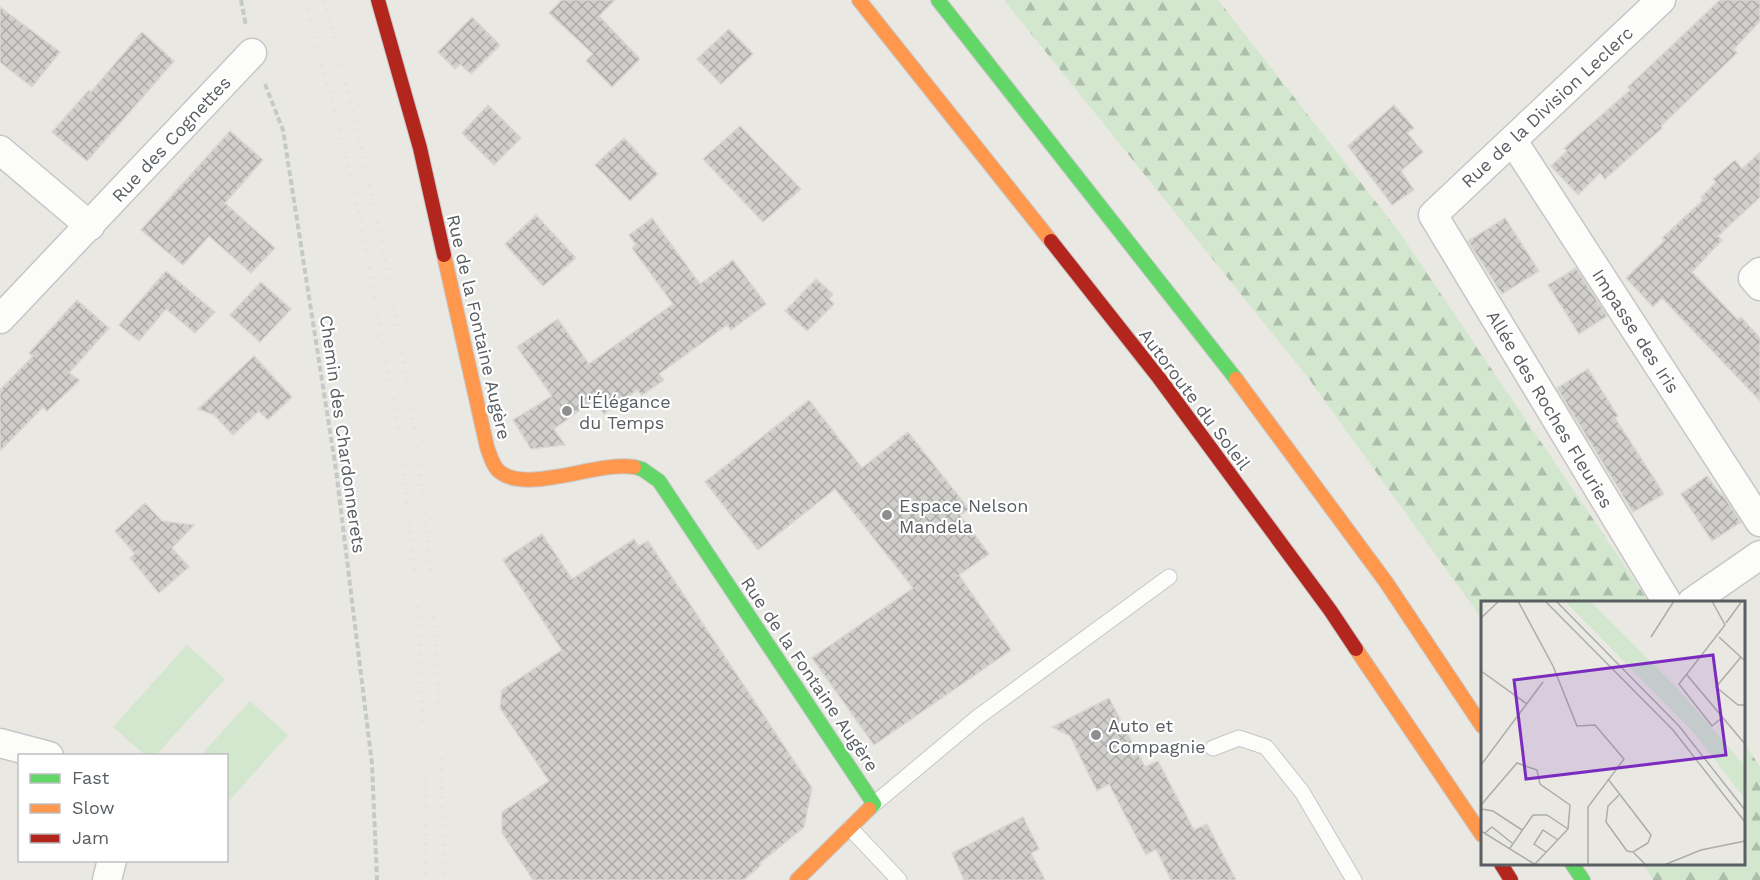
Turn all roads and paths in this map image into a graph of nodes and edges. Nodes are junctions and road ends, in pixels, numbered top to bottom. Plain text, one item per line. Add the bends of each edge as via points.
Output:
1 (241, 0) edge
2 (378, 0) edge
3 (859, 0) edge
4 (938, 0) edge
5 (1661, 0) edge
6 (252, 53) junction
7 (1513, 141) junction
8 (0, 150) edge
9 (1433, 215) joint
10 (90, 226) junction
11 (1760, 272) edge
12 (1760, 286) edge
13 (0, 319) edge
14 (1760, 522) edge
15 (1760, 555) edge
16 (1169, 577) dead end
17 (1666, 601) edge
18 (1695, 601) edge
19 (1481, 724) edge
20 (0, 743) edge
21 (1213, 748) dead end
22 (41, 754) edge
23 (874, 804) junction
24 (850, 828) junction
25 (1481, 834) edge
26 (112, 862) edge
27 (1501, 865) edge
28 (1573, 865) edge
29 (107, 880) edge
30 (377, 880) edge
31 (797, 880) edge
32 (899, 880) edge
33 (1354, 880) edge
34 (1511, 880) edge
35 (1583, 880) edge

1 - 6 path, Chemin des Chardonnerets
2 - 23 main road, Rue de la Fontaine Augère via 420,148 487,447 498,471 517,481 613,465 639,468 659,481
3 - 25 main road, Autoroute du Soleil via 1158,378 1330,610
4 - 19 main road via 1244,389 1386,582
5 - 7 street, Rue de la Division Leclerc
6 - 10 street, Rue des Cognettes
6 - 30 path, Chemin des Chardonnerets via 283,130 336,470 372,764
7 - 9 street, Rue de la Division Leclerc
7 - 14 street, Impasse des Iris
8 - 10 street
9 - 17 street, Allée des Roches Fleuries
10 - 13 street, Rue des Cognettes
11 - 12 street via 1753,278
15 - 18 street
16 - 23 lane via 978,717
20 - 22 street
21 - 33 lane via 1239,738 1266,747 1302,792
23 - 24 main road
24 - 31 main road
24 - 32 lane
26 - 29 street
27 - 34 main road
28 - 35 main road

